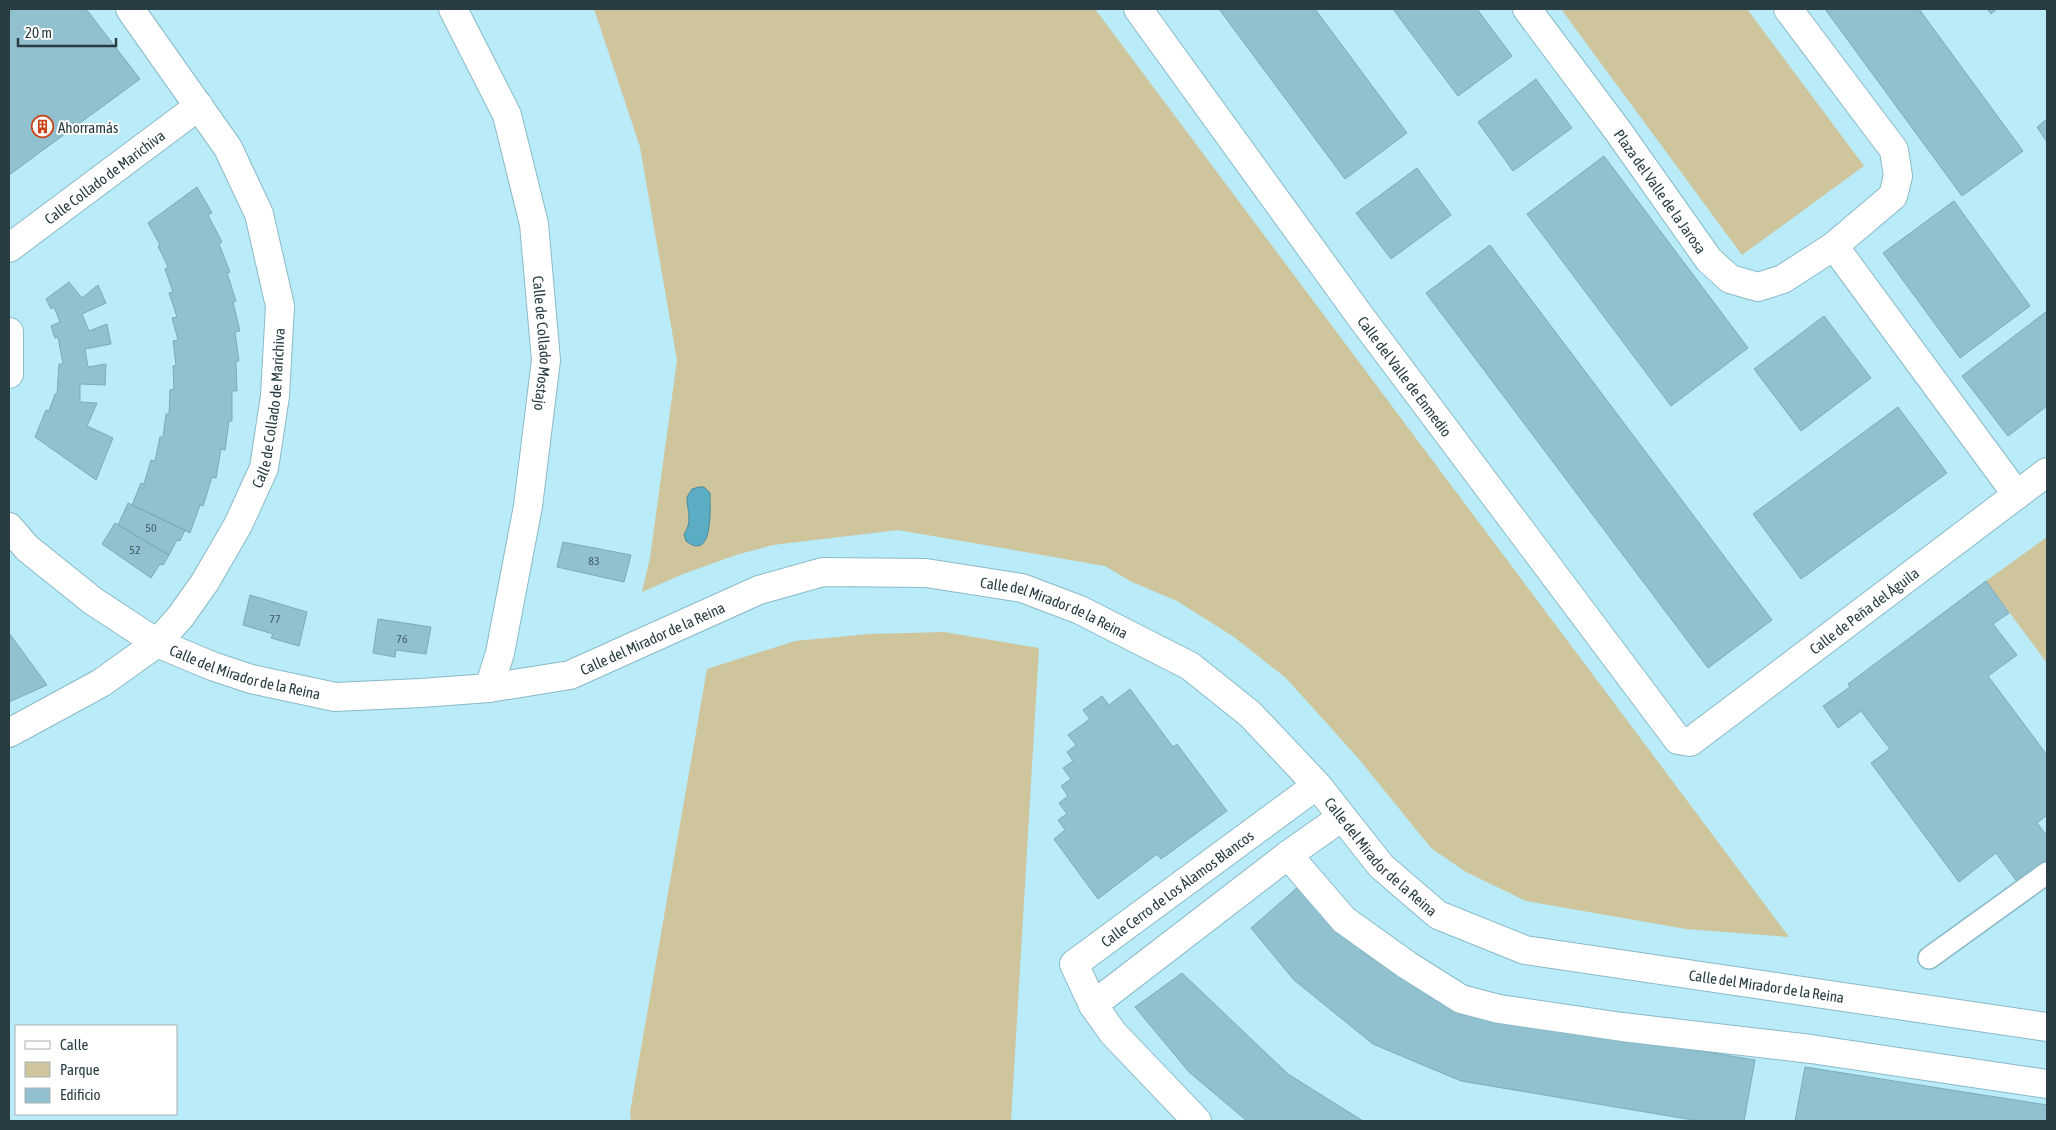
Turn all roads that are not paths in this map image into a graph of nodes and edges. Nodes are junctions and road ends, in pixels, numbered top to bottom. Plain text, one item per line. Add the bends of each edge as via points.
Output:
1 (130, 9) edge
2 (453, 9) edge
3 (1138, 9) edge
4 (1526, 9) edge
5 (1788, 9) edge
6 (199, 106) junction
7 (1834, 246) junction
8 (9, 248) edge
9 (9, 332) edge
10 (9, 374) edge
11 (2047, 472) edge
12 (2016, 495) junction
13 (9, 527) edge
14 (156, 643) junction
15 (489, 688) junction
16 (9, 732) edge
17 (1678, 740) joint
18 (1317, 785) junction
19 (1342, 817) junction
20 (1288, 855) junction
21 (2047, 873) edge
22 (1929, 958) dead end
23 (1093, 1005) junction
24 (2047, 1027) edge
25 (2047, 1084) edge
26 (1198, 1121) edge

1 - 6 street, Calle de Collado de Marichiva
2 - 15 street, Calle de Collado Mostajo via 507,115 534,224 546,360 528,506 500,653
3 - 17 street, Calle del Valle de Enmedio via 1360,316
4 - 7 street, Plaza del Valle de la Jarosa via 1709,260 1730,279 1758,287 1783,278
5 - 7 street, Plaza del Valle de la Jarosa via 1894,150 1898,176 1893,196
6 - 8 street, Calle Collado de Marichiva
6 - 14 street, Calle de Collado de Marichiva via 228,148 259,214 280,306 275,396 264,468 238,525 205,582 181,616
7 - 12 street
9 - 10 street
11 - 12 street, Calle de Peña del Águila
12 - 17 street, Calle de Peña del Águila via 1690,742
13 - 14 street, Calle del Mirador de la Reina via 27,548 93,601
14 - 15 street, Calle del Mirador de la Reina via 251,679 335,697
14 - 16 street, Calle de Collado de Marichiva via 102,682
15 - 18 street, Calle del Mirador de la Reina via 570,675 759,590 823,572 926,573 1022,588 1080,610 1190,666 1250,714
18 - 19 street, Calle del Mirador de la Reina
18 - 23 street, Calle Cerro de Los Álamos Blancos via 1074,964
19 - 20 street
19 - 24 street, Calle del Mirador de la Reina via 1381,866 1438,915 1525,950
20 - 23 street
20 - 25 street via 1344,920 1461,999 1499,1009
21 - 22 street
23 - 26 street, Calle Cerro de Los Álamos Blancos via 1113,1032

